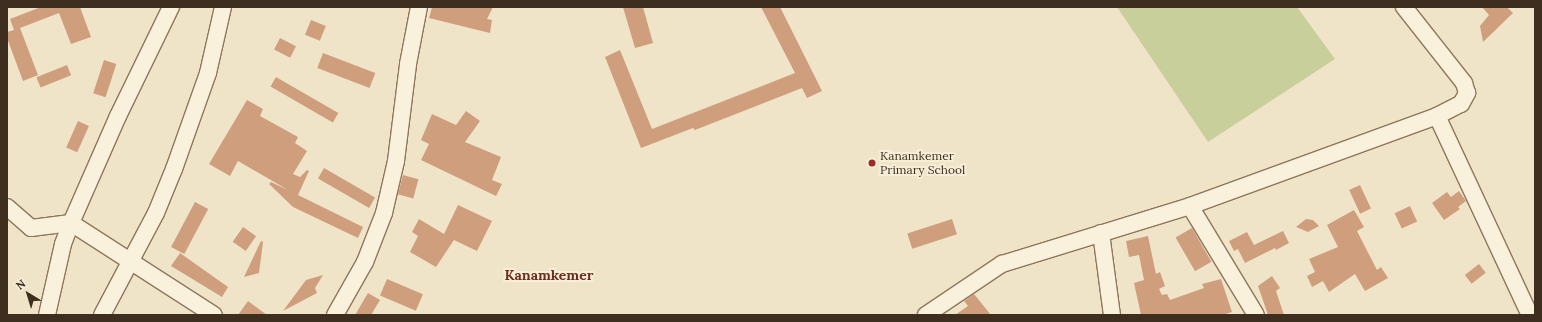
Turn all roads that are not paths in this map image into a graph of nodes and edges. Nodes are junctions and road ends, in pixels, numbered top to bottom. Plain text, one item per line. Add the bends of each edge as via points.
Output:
1 (171, 7) edge
2 (223, 7) edge
3 (419, 7) edge
4 (1404, 7) edge
5 (1437, 116) junction
6 (1190, 206) junction
7 (7, 207) edge
8 (72, 223) junction
9 (1101, 233) junction
10 (131, 262) junction
11 (47, 315) edge
12 (102, 315) edge
13 (214, 315) edge
14 (335, 315) edge
15 (926, 315) edge
16 (1112, 315) edge
17 (1256, 315) edge
18 (1530, 315) edge

1 - 8 street via 118,116
2 - 10 street via 208,73 184,144 156,213
3 - 14 street via 408,64 396,161 384,212 365,262
4 - 5 street via 1466,88 1466,97 1461,104
5 - 6 street
5 - 18 street
6 - 9 street
6 - 17 street
7 - 8 street via 30,228
8 - 10 street
8 - 11 street via 62,251
9 - 15 street via 1002,264
9 - 16 street
10 - 12 street
10 - 13 street

